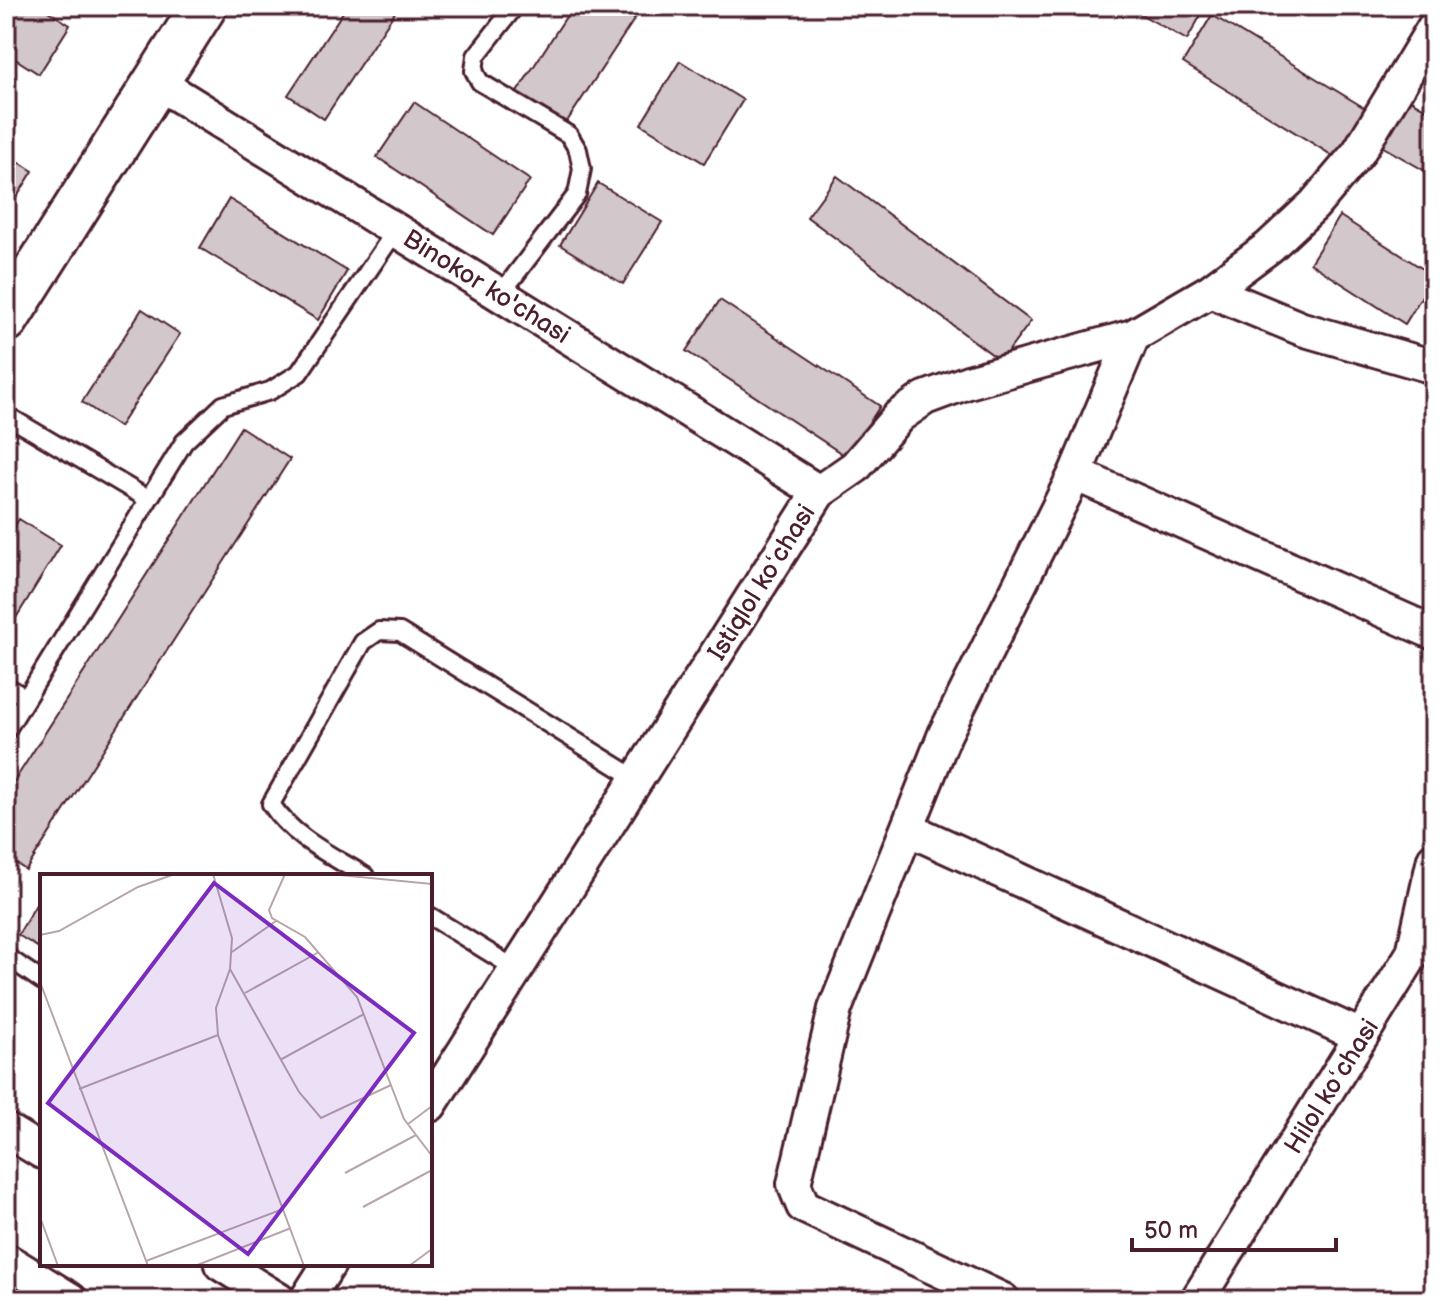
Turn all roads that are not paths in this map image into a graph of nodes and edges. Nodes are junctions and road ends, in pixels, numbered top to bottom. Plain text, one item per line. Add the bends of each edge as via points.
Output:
1 (204, 6) edge
2 (515, 6) edge
3 (1434, 27) edge
4 (155, 81) junction
5 (396, 230) junction
6 (1210, 291) junction
7 (500, 295) junction
8 (6, 319) edge
9 (1133, 336) junction
10 (1434, 367) edge
11 (6, 415) edge
12 (1075, 474) junction
13 (819, 492) junction
14 (148, 499) junction
15 (1434, 633) edge
16 (6, 686) edge
17 (26, 698) junction
18 (6, 731) edge
19 (637, 779) junction
20 (908, 829) junction
21 (1434, 859) edge
22 (362, 874) edge
23 (432, 917) edge
24 (6, 956) edge
25 (516, 969) junction
26 (40, 980) edge
27 (1361, 1036) junction
28 (432, 1102) edge
29 (6, 1130) edge
30 (40, 1151) edge
31 (6, 1260) edge
32 (224, 1266) edge
33 (328, 1266) edge
34 (71, 1300) edge
35 (279, 1300) edge
36 (306, 1300) edge
37 (1003, 1300) edge
38 (1197, 1300) edge

1 - 4 main road
2 - 7 lane via 476,56 474,71 480,82 569,135 582,169 577,194
3 - 6 street, Istiqlol koʻchasi via 1358,153 1314,205
4 - 5 street, Binokor ko'chasi
4 - 8 main road
5 - 7 street, Binokor ko'chasi
5 - 14 lane via 299,373 270,391 223,405 184,442
6 - 9 street, Istiqlol koʻchasi
6 - 10 street via 1302,329
7 - 13 street, Binokor ko'chasi
9 - 12 street
9 - 13 street, Istiqlol koʻchasi via 925,398 899,416 855,467
11 - 14 lane
12 - 15 street
12 - 20 street via 945,734
13 - 19 street, Istiqlol koʻchasi
14 - 17 lane
16 - 17 lane
17 - 18 lane
19 - 22 lane via 400,632 379,631 363,642 271,804 303,838
19 - 25 street, Istiqlol koʻchasi
20 - 27 street
20 - 37 street via 835,1009 794,1184 803,1206
21 - 27 street, Hilol koʻchasi via 1413,953
23 - 25 lane
24 - 26 lane
25 - 28 street, Istiqlol koʻchasi
27 - 38 street, Hilol koʻchasi
29 - 30 street
31 - 34 street
32 - 35 street
33 - 36 street

